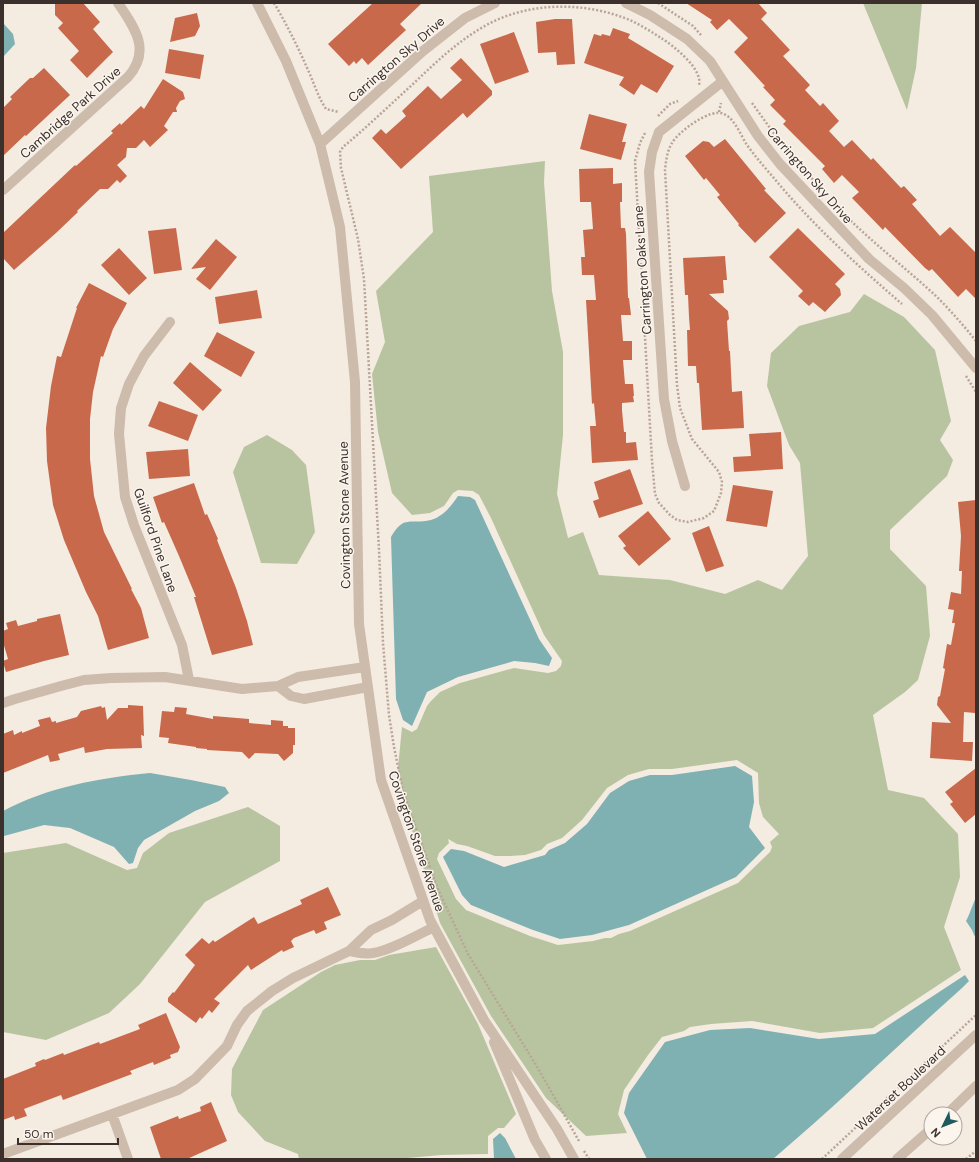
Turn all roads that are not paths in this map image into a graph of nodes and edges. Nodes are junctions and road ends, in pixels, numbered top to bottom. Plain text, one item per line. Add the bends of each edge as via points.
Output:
1 (118, 3) edge
2 (256, 3) edge
3 (495, 3) edge
4 (626, 3) edge
5 (723, 81) junction
6 (320, 144) junction
7 (3, 190) edge
8 (170, 322) dead end
9 (976, 368) edge
10 (685, 486) dead end
11 (365, 667) junction
12 (189, 680) junction
13 (278, 686) junction
14 (368, 687) junction
15 (3, 703) edge
16 (423, 901) junction
17 (434, 926) junction
18 (348, 950) junction
19 (484, 1020) junction
20 (976, 1035) edge
21 (976, 1086) edge
22 (955, 1106) edge
23 (112, 1114) junction
24 (923, 1136) edge
25 (3, 1154) edge
26 (128, 1159) edge
27 (546, 1159) edge
28 (574, 1159) edge
29 (842, 1159) edge
30 (897, 1159) edge

1 - 7 street, Cambridge Park Drive via 134,26 140,44 136,68
2 - 6 street, Covington Stone Avenue via 286,62
3 - 6 street, Carrington Sky Drive via 465,18 423,51
4 - 5 street, Carrington Sky Drive via 650,14 687,40 710,61
5 - 9 street, Carrington Sky Drive via 758,136 780,164 869,259 932,315
5 - 10 street, Carrington Oaks Lane via 659,132 649,172 664,399 672,441
6 - 11 street, Covington Stone Avenue via 340,227 355,382 359,624
8 - 12 street, Guilford Pine Lane via 144,356 129,384 121,408 119,434 125,497 182,646
11 - 13 street via 298,677
11 - 14 street, Covington Stone Avenue
12 - 13 street via 242,689
12 - 15 street via 84,680
13 - 14 street via 291,696 304,699
14 - 16 street, Covington Stone Avenue via 381,780
16 - 17 street, Covington Stone Avenue
16 - 18 street via 371,930
17 - 18 street via 392,947 373,953
17 - 19 street, Covington Stone Avenue
18 - 23 street via 293,978 247,1011 227,1046 195,1079 178,1090
19 - 27 street, Covington Stone Avenue via 535,1140
19 - 28 street, Covington Stone Avenue via 557,1129
20 - 29 street, Waterset Boulevard
21 - 22 street
23 - 25 street
23 - 26 street
24 - 30 street

